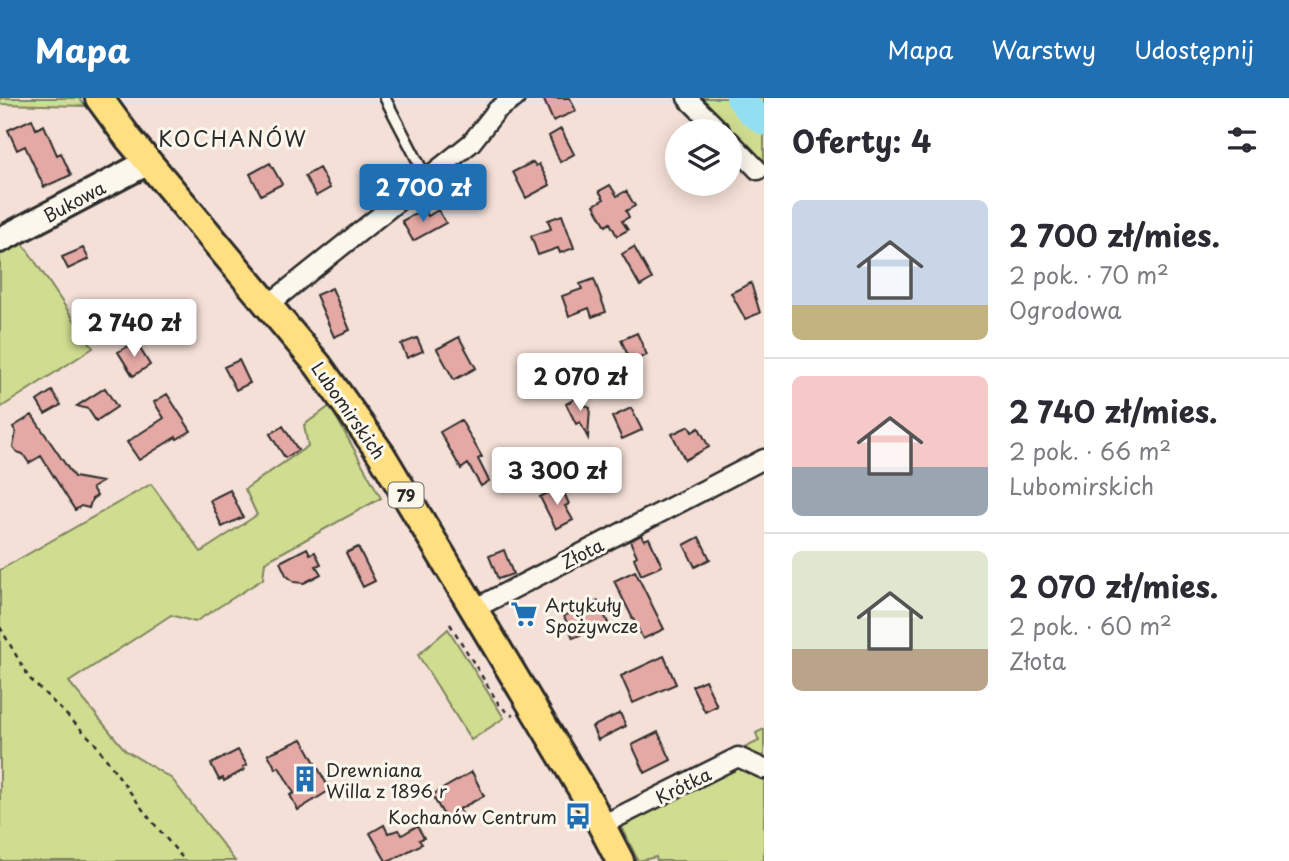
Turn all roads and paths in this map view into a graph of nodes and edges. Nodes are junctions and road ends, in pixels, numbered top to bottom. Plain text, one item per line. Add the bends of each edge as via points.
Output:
1 (99, 98) edge
2 (385, 98) edge
3 (514, 98) edge
4 (687, 98) edge
5 (708, 119) edge
6 (742, 153) edge
7 (147, 160) junction
8 (758, 170) dead end
9 (427, 179) junction
10 (0, 240) edge
11 (268, 305) junction
12 (764, 459) edge
13 (474, 609) junction
14 (450, 624) dead end
15 (0, 627) edge
16 (523, 720) dead end
17 (764, 769) edge
18 (602, 825) junction
19 (185, 861) edge
20 (620, 861) edge

1 - 7 main road, Lubomirskich / 79
2 - 9 lane
3 - 9 street via 497,110 471,143
4 - 5 street
6 - 8 street
7 - 10 street, Bukowa
7 - 11 main road, Lubomirskich / 79
9 - 11 street
11 - 13 main road, Lubomirskich / 79 via 356,417
12 - 13 street, Złota
13 - 18 main road, Lubomirskich / 79
14 - 16 path via 499,706
15 - 19 path via 29,678 94,742
17 - 18 street, Krótka via 738,757
18 - 20 main road, Lubomirskich / 79

